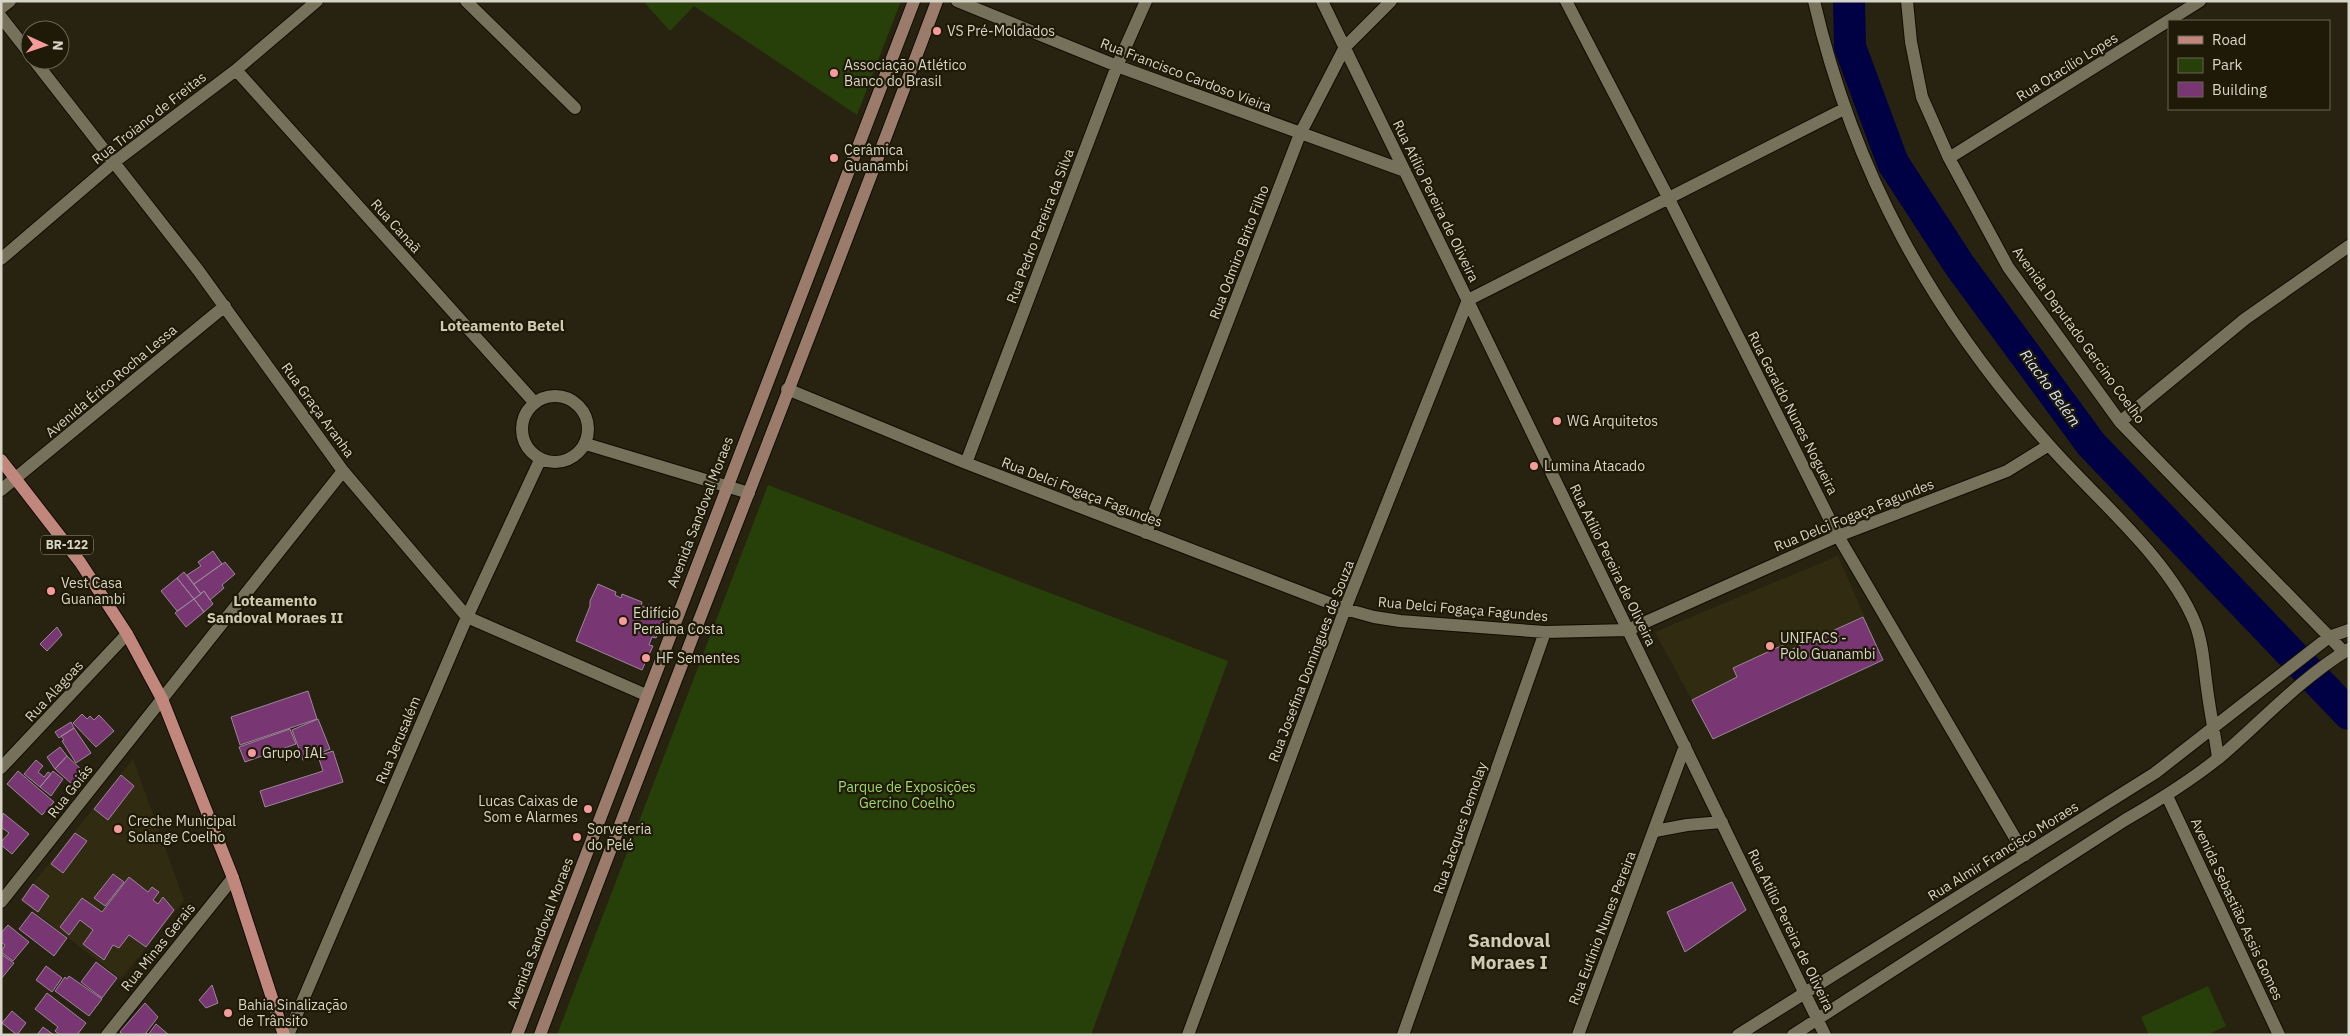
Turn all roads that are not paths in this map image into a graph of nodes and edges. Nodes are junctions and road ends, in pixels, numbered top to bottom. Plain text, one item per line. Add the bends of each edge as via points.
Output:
1 (10, 1) edge
2 (317, 1) edge
3 (466, 1) edge
4 (914, 1) edge
5 (937, 1) edge
6 (957, 1) edge
7 (1146, 1) edge
8 (1322, 1) edge
9 (1391, 1) edge
10 (1566, 1) edge
11 (1814, 1) edge
12 (1907, 1) edge
13 (2200, 1) edge
14 (1, 8) edge
15 (1, 17) edge
16 (2170, 20) edge
17 (2168, 21) edge
18 (20, 41) edge
19 (1345, 47) junction
20 (1117, 66) junction
21 (42, 70) edge
22 (236, 70) junction
23 (576, 108) dead end
24 (1844, 109) junction
25 (1300, 134) junction
26 (861, 139) junction
27 (883, 146) junction
28 (1949, 158) junction
29 (113, 163) junction
30 (1405, 172) junction
31 (1669, 199) junction
32 (2349, 246) edge
33 (1, 259) edge
34 (1468, 300) junction
35 (225, 306) junction
36 (788, 389) junction
37 (534, 402) junction
38 (2120, 422) junction
39 (586, 444) junction
40 (2048, 445) junction
41 (1, 460) edge
42 (540, 460) junction
43 (966, 463) junction
44 (343, 471) junction
45 (17, 479) junction
46 (727, 486) junction
47 (1, 490) edge
48 (749, 493) junction
49 (1146, 533) junction
50 (1838, 536) junction
51 (1345, 609) junction
52 (467, 617) junction
53 (1628, 630) junction
54 (2349, 630) edge
55 (1545, 632) junction
56 (127, 634) junction
57 (2329, 637) junction
58 (2347, 650) edge
59 (646, 695) junction
60 (162, 699) junction
61 (2214, 728) junction
62 (1685, 746) junction
63 (2218, 758) junction
64 (622, 762) junction
65 (1, 768) edge
66 (641, 768) junction
67 (2167, 796) junction
68 (1722, 822) junction
69 (1655, 831) junction
70 (2025, 855) junction
71 (233, 878) junction
72 (1, 902) edge
73 (1805, 994) junction
74 (1818, 1019) junction
75 (107, 1035) edge
76 (284, 1035) edge
77 (288, 1035) edge
78 (516, 1035) edge
79 (540, 1035) edge
80 (1188, 1035) edge
81 (1403, 1035) edge
82 (1578, 1035) edge
83 (1738, 1035) edge
84 (1793, 1035) edge
85 (1825, 1035) edge
86 (2279, 1035) edge

1 - 14 street
2 - 22 street, Rua Troiano de Freitas
3 - 23 street
4 - 26 main road, Avenida Sandoval Moraes
5 - 27 main road
6 - 20 street, Rua Francisco Cardoso Vieira
7 - 20 street, Rua Pedro Pereira da Silva
8 - 19 street, Rua Atílio Pereira de Oliveira
9 - 19 street, Rua Odmiro Brito Filho
10 - 31 street, Rua Geraldo Nunes Nogueira
11 - 24 street
12 - 28 street, Avenida Deputado Gercino Coelho via 1922,97
13 - 16 street, Rua Otacílio Lopes
15 - 18 street
17 - 28 street, Rua Otacílio Lopes
19 - 25 street, Rua Odmiro Brito Filho
19 - 30 street, Rua Atílio Pereira de Oliveira
20 - 25 street, Rua Francisco Cardoso Vieira
20 - 43 street, Rua Pedro Pereira da Silva
21 - 29 street, Rua Graça Aranha
22 - 29 street, Rua Troiano de Freitas
22 - 37 street, Rua Canaã
24 - 31 street
24 - 40 street via 1905,246 1931,290 1983,364
25 - 30 street, Rua Francisco Cardoso Vieira
25 - 49 street, Rua Odmiro Brito Filho
26 - 27 main road
26 - 46 main road, Avenida Sandoval Moraes
27 - 36 main road
28 - 38 street, Avenida Deputado Gercino Coelho via 2008,267
29 - 33 street, Rua Troiano de Freitas
29 - 35 street, Rua Graça Aranha
30 - 34 street, Rua Atílio Pereira de Oliveira
31 - 34 street
31 - 50 street, Rua Geraldo Nunes Nogueira
32 - 38 street via 2245,319
34 - 51 street, Rua Josefina Domingues de Souza
34 - 53 street, Rua Atílio Pereira de Oliveira
35 - 44 street, Rua Graça Aranha
35 - 45 street, Avenida Érico Rocha Lessa
36 - 43 street, Rua Delci Fogaça Fagundes
36 - 48 main road
37 - 39 street via 556,394 577,402 589,421
37 - 42 street via 522,421 524,444
38 - 57 street, Avenida Deputado Gercino Coelho
39 - 42 street via 575,458 558,464
39 - 46 street
40 - 50 street, Rua Delci Fogaça Fagundes via 2007,471
40 - 61 street via 2121,520 2186,603 2196,625
41 - 45 main road, BR-122
42 - 52 street, Rua Jerusalém
43 - 49 street, Rua Delci Fogaça Fagundes
44 - 52 street, Rua Graça Aranha
44 - 60 street, Rua Goiás
45 - 47 street, Avenida Érico Rocha Lessa
45 - 56 main road, BR-122 via 80,562
46 - 48 street
46 - 59 main road, Avenida Sandoval Moraes
48 - 66 main road
49 - 51 street, Rua Delci Fogaça Fagundes
50 - 53 street, Rua Delci Fogaça Fagundes
50 - 70 street, Rua Geraldo Nunes Nogueira
51 - 55 street, Rua Delci Fogaça Fagundes via 1400,620
51 - 80 street, Rua Josefina Domingues de Souza
52 - 59 street, Rua Graça Aranha
52 - 77 street, Rua Jerusalém
53 - 55 street, Rua Delci Fogaça Fagundes
53 - 62 street, Rua Atílio Pereira de Oliveira
54 - 57 street, Rua Almir Francisco Moraes
55 - 81 street, Rua Jacques Demolay
56 - 60 main road, BR-122
56 - 65 street, Rua Alagoas
57 - 58 street, Avenida Deputado Gercino Coelho
57 - 61 street, Rua Almir Francisco Moraes
58 - 63 street
59 - 64 main road, Avenida Sandoval Moraes
60 - 71 main road, BR-122
60 - 72 street, Rua Goiás
61 - 63 street
61 - 70 street, Rua Almir Francisco Moraes via 2155,773
62 - 68 street, Rua Atílio Pereira de Oliveira
62 - 69 street, Rua Eutínio Nunes Pereira
63 - 67 street
64 - 66 main road
64 - 78 main road, Avenida Sandoval Moraes
66 - 79 main road
67 - 74 street via 2124,820
67 - 86 street, Avenida Sebastião Assis Gomes
68 - 69 street
68 - 73 street, Rua Atílio Pereira de Oliveira
69 - 82 street, Rua Eutínio Nunes Pereira
70 - 73 street, Rua Almir Francisco Moraes
71 - 75 street, Rua Minas Gerais
71 - 76 main road, BR-122
73 - 74 street, Rua Atílio Pereira de Oliveira
73 - 83 street, Rua Almir Francisco Moraes
74 - 84 street
74 - 85 street, Rua Atílio Pereira de Oliveira

